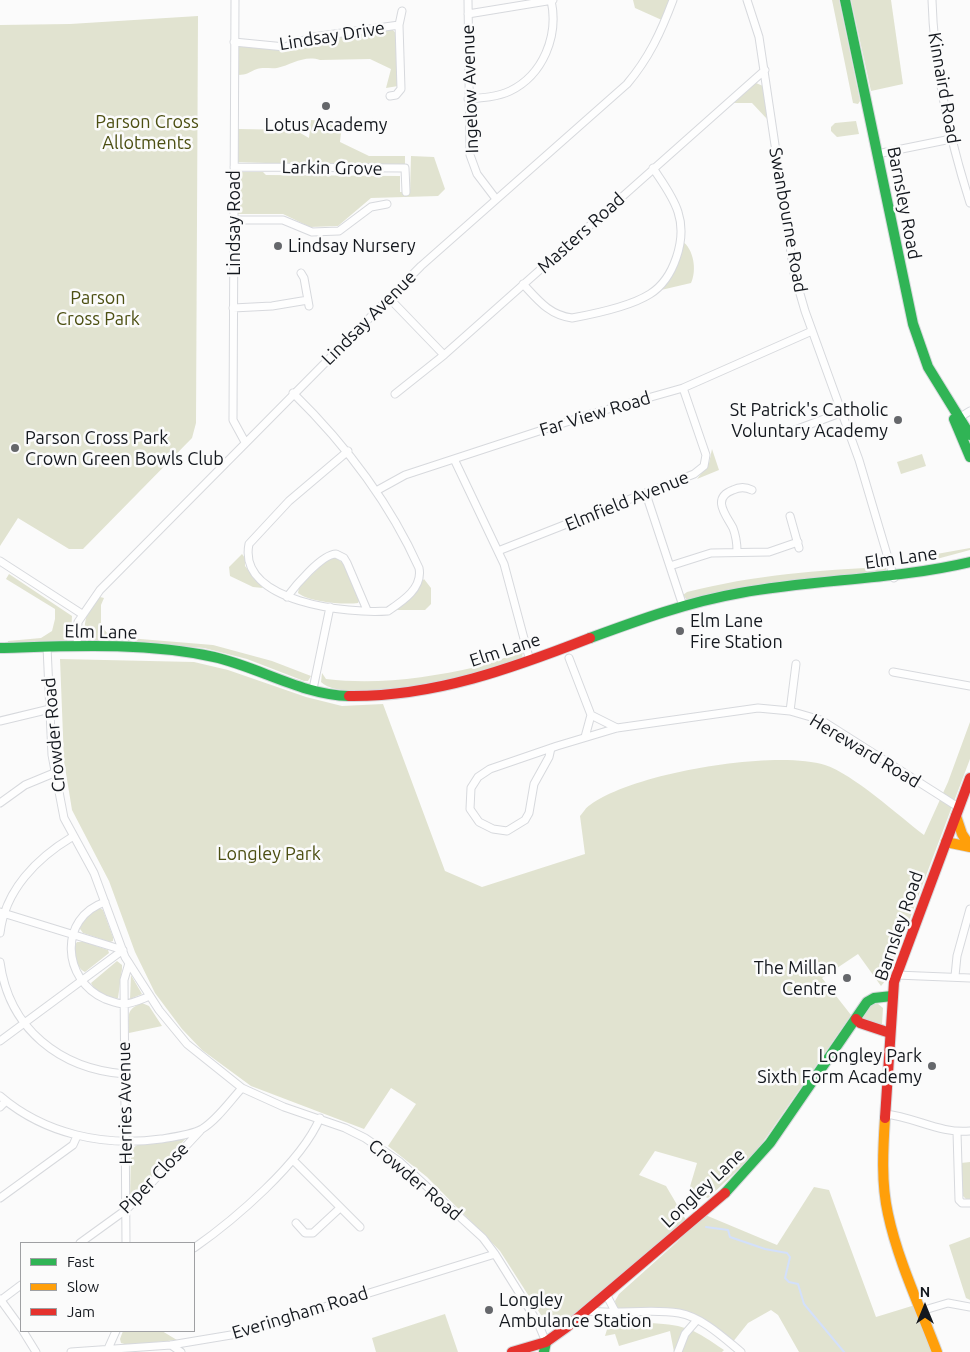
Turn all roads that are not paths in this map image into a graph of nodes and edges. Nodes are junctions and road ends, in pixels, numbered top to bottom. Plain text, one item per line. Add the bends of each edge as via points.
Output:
1 (234, 0) edge
2 (468, 0) edge
3 (552, 0) edge
4 (673, 0) edge
5 (747, 0) edge
6 (845, 0) edge
7 (932, 0) edge
8 (402, 12) dead end
9 (468, 14) junction
10 (399, 26) junction
11 (234, 42) junction
12 (765, 70) junction
13 (390, 96) dead end
14 (468, 99) junction
15 (951, 139) junction
16 (877, 154) junction
17 (234, 167) junction
18 (653, 168) junction
19 (406, 192) dead end
20 (496, 200) junction
21 (970, 203) edge
22 (387, 204) dead end
23 (234, 220) junction
24 (301, 273) dead end
25 (523, 284) junction
26 (389, 298) junction
27 (233, 308) junction
28 (812, 331) junction
29 (444, 355) junction
30 (683, 388) junction
31 (293, 394) junction
32 (395, 394) dead end
33 (970, 411) edge
34 (843, 412) junction
35 (958, 418) junction
36 (792, 430) dead end
37 (970, 435) edge
38 (245, 442) junction
39 (348, 451) junction
40 (970, 457) edge
41 (454, 459) junction
42 (752, 490) dead end
43 (376, 491) junction
44 (646, 494) junction
45 (790, 516) dead end
46 (498, 552) junction
47 (738, 552) junction
48 (0, 562) edge
49 (970, 562) edge
50 (670, 566) junction
51 (894, 578) junction
52 (287, 597) junction
53 (683, 606) junction
54 (330, 607) junction
55 (367, 610) junction
56 (82, 614) junction
57 (77, 646) junction
58 (47, 647) junction
59 (0, 648) edge
60 (569, 658) dead end
61 (530, 661) junction
62 (796, 664) dead end
63 (893, 672) dead end
64 (970, 686) edge
65 (313, 689) junction
66 (50, 709) junction
67 (790, 710) junction
68 (591, 715) junction
69 (0, 721) edge
70 (617, 728) junction
71 (585, 737) junction
72 (551, 748) junction
73 (54, 773) junction
74 (970, 778) edge
75 (0, 803) edge
76 (957, 811) junction
77 (72, 837) junction
78 (946, 842) junction
79 (970, 846) edge
80 (105, 902) junction
81 (970, 909) edge
82 (2, 913) edge
83 (0, 933) edge
84 (74, 935) junction
85 (123, 950) junction
86 (0, 962) edge
87 (129, 963) junction
88 (896, 975) junction
89 (955, 976) junction
90 (970, 978) edge
91 (82, 981) junction
92 (150, 996) junction
93 (892, 996) junction
94 (124, 1004) junction
95 (856, 1019) junction
96 (25, 1023) junction
97 (890, 1033) junction
98 (0, 1041) edge
99 (125, 1074) junction
100 (242, 1088) junction
101 (3, 1098) edge
102 (0, 1107) edge
103 (885, 1114) junction
104 (320, 1118) junction
105 (202, 1129) junction
106 (957, 1132) junction
107 (970, 1132) edge
108 (78, 1136) junction
109 (126, 1142) junction
110 (292, 1160) junction
111 (0, 1198) edge
112 (970, 1203) edge
113 (340, 1208) junction
114 (127, 1210) junction
115 (296, 1223) dead end
116 (360, 1227) dead end
117 (81, 1242) edge
118 (126, 1242) edge
119 (195, 1247) edge
120 (495, 1254) junction
121 (20, 1286) edge
122 (606, 1294) junction
123 (0, 1300) edge
124 (970, 1307) edge
125 (589, 1311) junction
126 (921, 1311) junction
127 (616, 1313) junction
128 (697, 1320) junction
129 (20, 1326) edge
130 (24, 1332) edge
131 (116, 1332) edge
132 (170, 1345) junction
133 (545, 1347) edge
134 (108, 1351) edge
135 (36, 1352) edge
136 (71, 1352) edge
137 (181, 1352) edge
138 (512, 1352) edge
139 (678, 1352) edge
140 (742, 1352) edge
141 (937, 1352) edge

1 - 11 street, Lindsay Road
2 - 9 street, Ingelow Avenue
3 - 9 street
3 - 14 street via 551,42 535,71 510,91
4 - 20 street, Lindsay Avenue via 654,46 627,84
5 - 12 street, Swanbourne Road via 759,36
6 - 16 street, Barnsley Road
7 - 15 street, Kinnaird Road via 934,45
8 - 10 street
9 - 14 street, Ingelow Avenue
10 - 11 street, Lindsay Drive via 313,36 285,47
10 - 13 street via 401,89
11 - 17 street, Lindsay Road
12 - 18 street, Masters Road
12 - 28 street, Swanbourne Road via 794,273
14 - 20 street, Ingelow Avenue via 470,155 476,174
15 - 16 street
15 - 21 street, Kinnaird Road
16 - 35 street, Barnsley Road via 913,324 928,367
17 - 19 street, Larkin Grove via 405,168
17 - 23 street, Lindsay Road
18 - 25 street, Masters Road
18 - 25 street via 678,210 680,232 676,260 651,294 572,318 550,311
20 - 26 street, Lindsay Avenue
22 - 23 street via 371,207 334,232 312,232 283,220
23 - 27 street, Lindsay Road
24 - 27 street via 309,303
25 - 29 street, Masters Road
26 - 29 street
26 - 31 street, Lindsay Avenue
27 - 38 street, Lindsay Road via 233,420
28 - 30 street, Far View Road
28 - 34 street, Swanbourne Road
29 - 32 street, Masters Road
30 - 41 street, Far View Road
30 - 44 street, Elmfield Avenue via 706,461 694,474
31 - 38 street, Lindsay Avenue
31 - 39 street
33 - 35 street
34 - 36 street
34 - 51 street, Swanbourne Road
35 - 37 street, Barnsley Road
35 - 40 street, Barnsley Road
38 - 56 street, Lindsay Avenue via 100,590
39 - 43 street
39 - 52 street via 289,501 249,544 248,556 253,571 274,591
41 - 43 street, Far View Road via 404,475
41 - 46 street
42 - 47 street via 735,489 721,500 723,514 736,536
43 - 55 street via 420,573 413,591 396,606 388,611
44 - 46 street, Elmfield Avenue
44 - 50 street
45 - 47 street via 799,545 769,552
46 - 61 street
47 - 50 street via 711,553
48 - 56 street
49 - 51 street, Elm Lane
50 - 53 street
51 - 53 street, Elm Lane via 780,586
52 - 54 street
52 - 55 street via 327,556 336,554 344,558
53 - 61 street, Elm Lane
54 - 55 street
54 - 65 street
56 - 57 street, Lindsay Avenue via 78,622
57 - 58 street, Elm Lane
57 - 65 street, Elm Lane via 196,653
58 - 59 street, Elm Lane
58 - 66 street, Crowder Road
60 - 68 street
61 - 65 street, Elm Lane via 469,680 381,694 347,696
62 - 67 street
63 - 64 street
66 - 69 street
66 - 73 street, Crowder Road
67 - 70 street, Hereward Road via 738,709
67 - 76 street, Hereward Road via 834,728
68 - 70 street
68 - 71 street
70 - 71 street, Hereward Road
71 - 72 street, Hereward Road
72 - 72 street, Hereward Road via 490,769 478,777 471,788 470,809 479,822 493,829 508,831 525,820 534,784
73 - 75 street via 25,785
73 - 77 street, Crowder Road via 64,818
74 - 76 street, Barnsley Road
76 - 78 street, Barnsley Road
76 - 79 street via 962,834
77 - 80 street, Crowder Road via 94,874
77 - 82 street via 45,854 25,876
78 - 79 street
78 - 88 street, Barnsley Road
80 - 84 street via 94,906 84,916
80 - 85 street, Crowder Road
81 - 89 street
82 - 83 street
82 - 84 street
84 - 85 street
84 - 91 street via 70,947 72,960
85 - 87 street, Crowder Road
85 - 91 street
86 - 96 street via 8,992
87 - 92 street, Crowder Road
87 - 94 street, Herries Avenue via 124,980
88 - 89 street
88 - 93 street, Barnsley Road
89 - 90 street
91 - 94 street via 91,991
91 - 96 street
92 - 94 street
92 - 100 street, Crowder Road via 187,1044
93 - 95 street, Longley Lane via 870,999
93 - 97 street, Barnsley Road
94 - 99 street, Herries Avenue
95 - 97 street
95 - 122 street, Longley Lane via 775,1137 741,1180
96 - 98 street
96 - 99 street via 49,1049 67,1060 85,1068
97 - 103 street, Barnsley Road
99 - 109 street, Herries Avenue
100 - 104 street, Crowder Road via 284,1107
100 - 105 street, Piper Close
101 - 102 street
101 - 108 street via 52,1127
103 - 106 street via 905,1116
103 - 126 street, Barnsley Road via 883,1159 887,1212
104 - 110 street
104 - 120 street, Crowder Road via 365,1138 389,1154 470,1225
105 - 109 street via 174,1137
105 - 114 street, Piper Close
106 - 107 street
106 - 112 street via 959,1200
108 - 109 street
108 - 111 street via 73,1145
109 - 114 street, Herries Avenue
110 - 113 street
110 - 119 street
113 - 115 street via 313,1233 305,1233
113 - 116 street
114 - 117 street, Piper Close
114 - 118 street, Herries Avenue
120 - 132 street, Everingham Road via 237,1334
120 - 133 street, Crowder Road via 538,1323
121 - 123 street
122 - 125 street, Longley Lane
122 - 127 street
123 - 129 street
124 - 126 street via 948,1303
125 - 127 street
125 - 133 street, Longley Lane
126 - 141 street, Barnsley Road
127 - 128 street via 679,1313
128 - 139 street via 685,1334
128 - 140 street
130 - 135 street
131 - 134 street
132 - 134 street, Everingham Road
132 - 137 street
133 - 138 street, Longley Lane
134 - 136 street, Everingham Road

